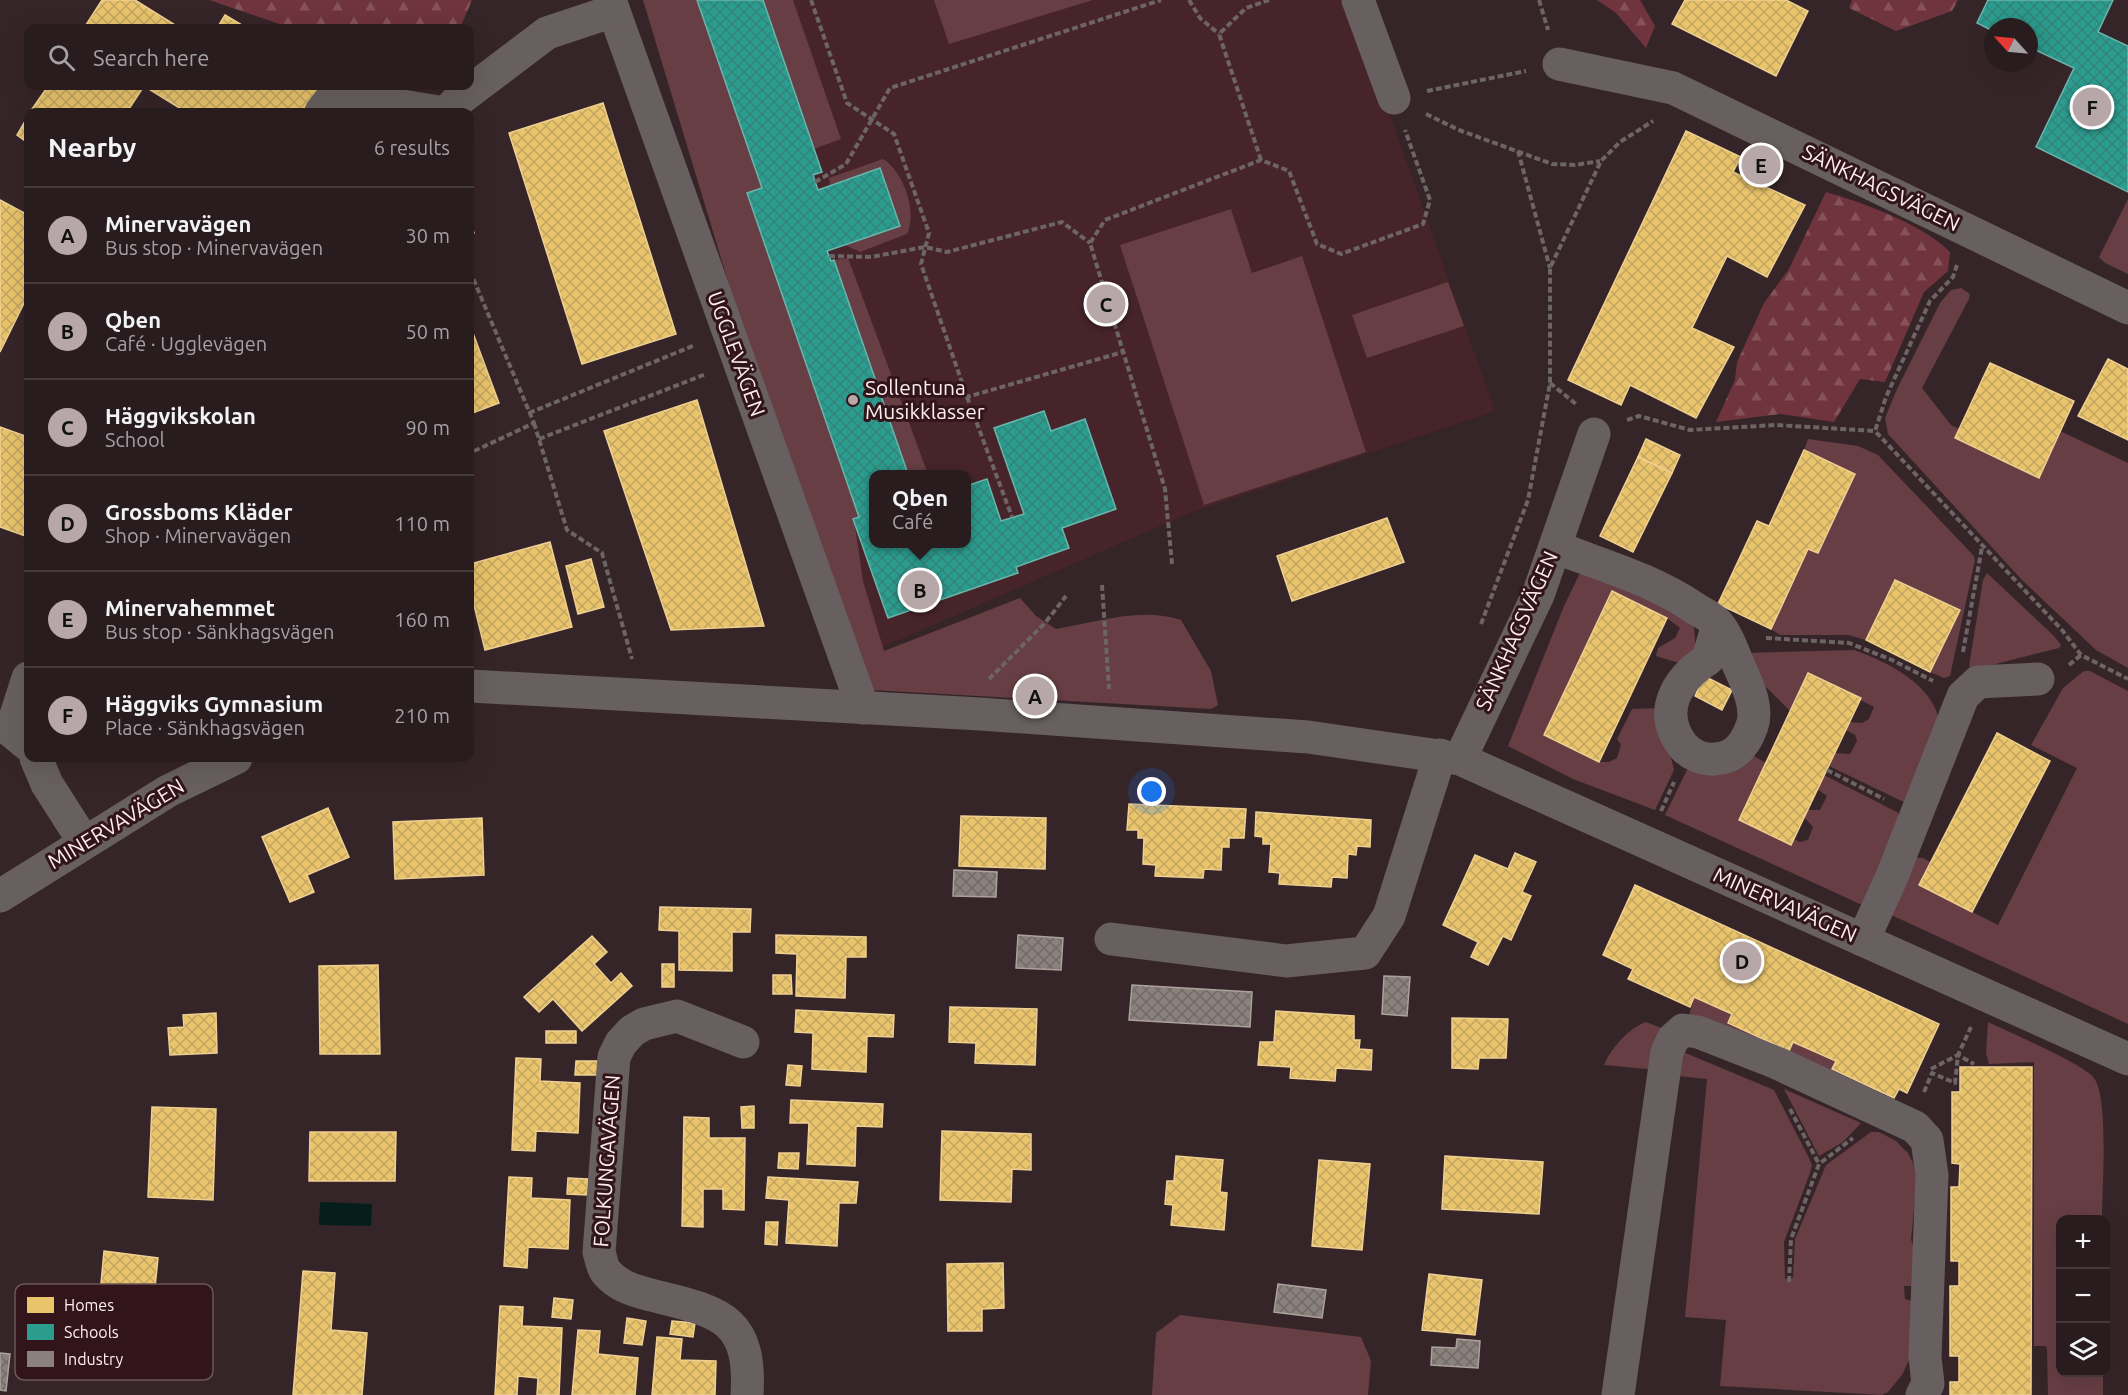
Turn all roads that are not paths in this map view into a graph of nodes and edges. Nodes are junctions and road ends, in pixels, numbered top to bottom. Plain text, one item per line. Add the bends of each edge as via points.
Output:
1 (1358, 0) edge
2 (612, 5) edge
3 (1559, 64) road end
4 (474, 88) edge
5 (472, 90) edge
6 (1394, 98) road end
7 (324, 108) edge
8 (414, 108) edge
9 (451, 108) edge
10 (2128, 308) edge
11 (1593, 434) road end
12 (1555, 547) junction
13 (1718, 624) road end
14 (2038, 679) dead end
15 (474, 686) edge
16 (24, 690) edge
17 (863, 708) junction
18 (24, 742) edge
19 (1450, 757) junction
20 (38, 762) edge
21 (228, 762) edge
22 (84, 842) junction
23 (0, 896) edge
24 (1112, 939) dead end
25 (1863, 940) junction
26 (743, 1042) dead end
27 (2128, 1059) edge
28 (747, 1395) edge
29 (1618, 1395) edge
30 (1922, 1395) edge

1 - 6 street
2 - 4 street via 547,33
2 - 17 street, UGGLEVÄGEN
3 - 10 street, SÄNKHAGSVÄGEN via 1673,88
5 - 9 street
7 - 8 street via 334,95
11 - 12 street, SÄNKHAGSVÄGEN
12 - 13 street via 1670,591
12 - 19 street, SÄNKHAGSVÄGEN via 1538,595
14 - 25 street via 1978,682 1963,696
15 - 17 street, MINERVAVÄGEN
16 - 18 street via 11,731
17 - 19 street, MINERVAVÄGEN via 1308,737
19 - 24 street via 1389,916 1365,953 1286,961
19 - 25 street, MINERVAVÄGEN
20 - 22 street
21 - 22 street, MINERVAVÄGEN via 168,791
22 - 23 street, MINERVAVÄGEN
25 - 27 street, MINERVAVÄGEN
26 - 28 street, FOLKUNGAVÄGEN via 677,1016 644,1024 621,1043 614,1057 598,1252 605,1272 618,1283 709,1310 725,1319 738,1333 749,1365
29 - 30 street via 1667,1052 1683,1030 1698,1032 1777,1063 1915,1127 1927,1140 1931,1157 1925,1357 1928,1384

